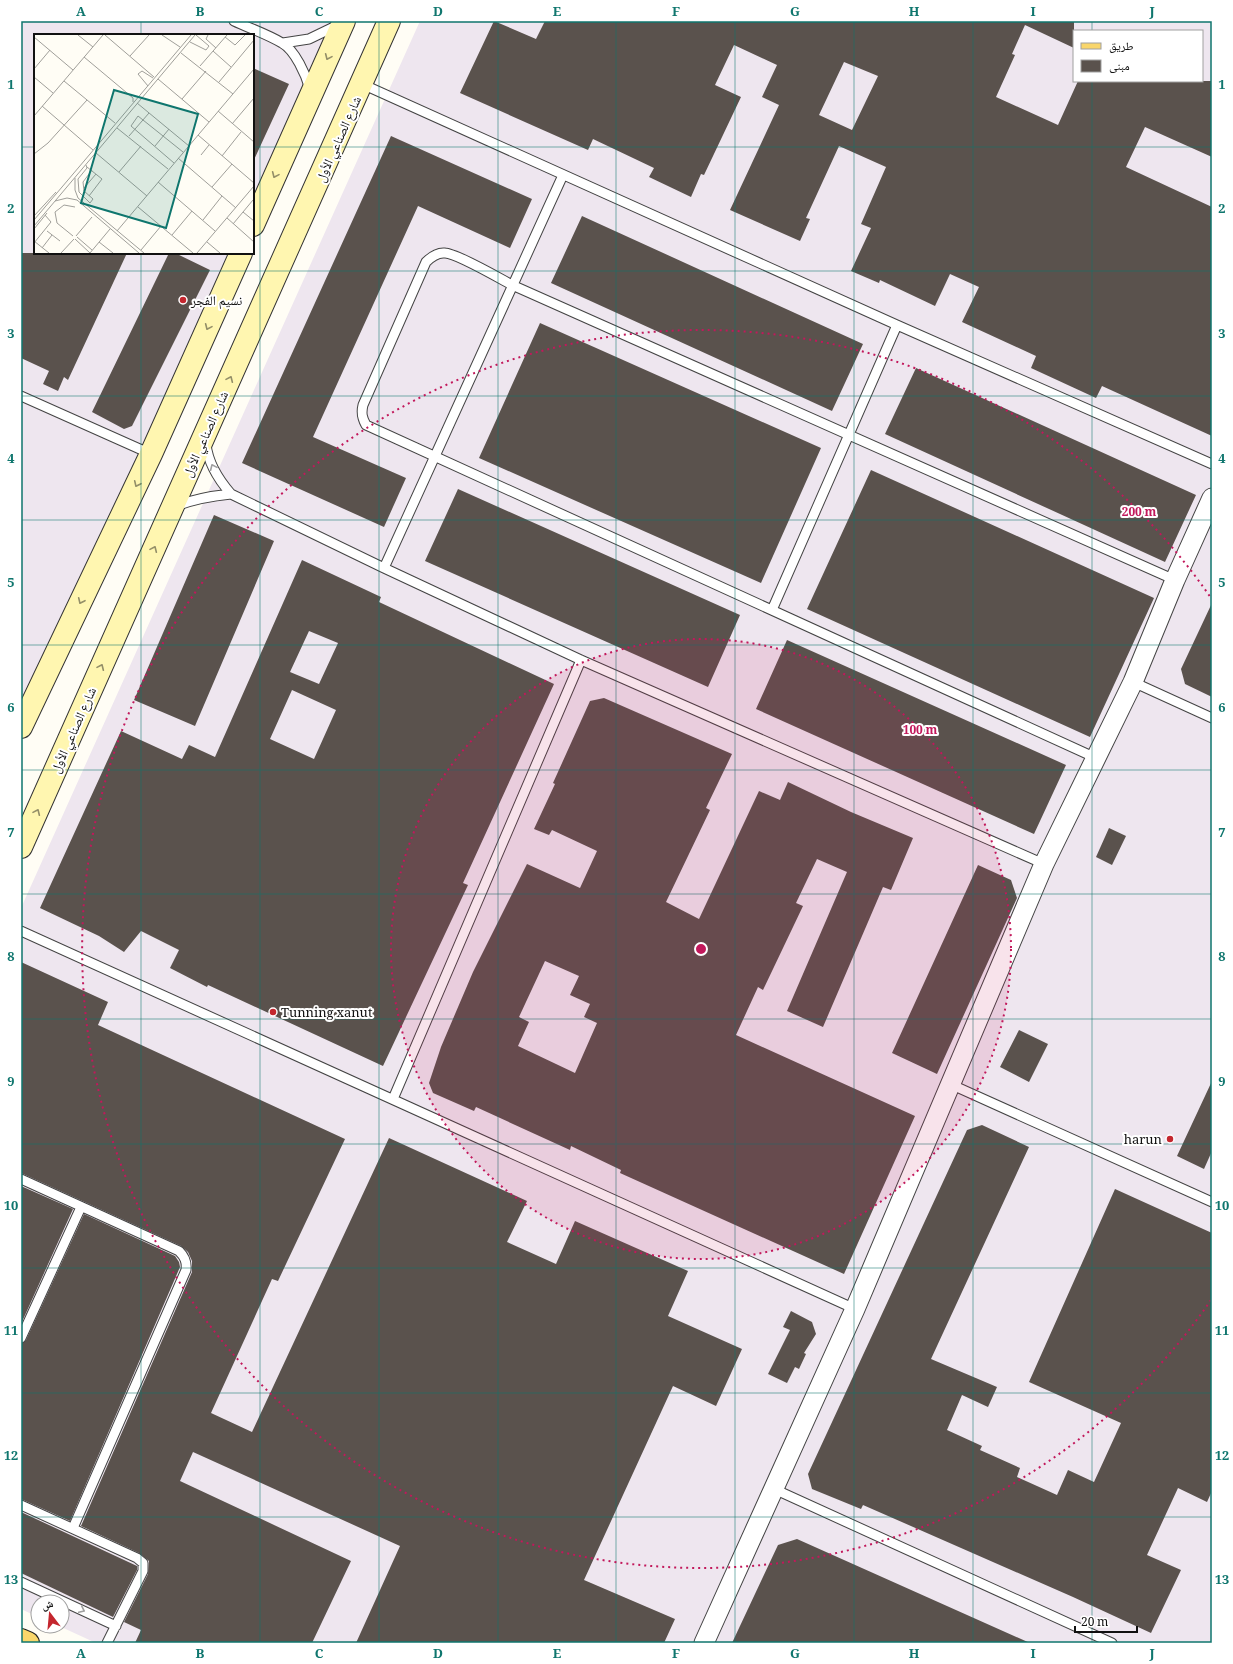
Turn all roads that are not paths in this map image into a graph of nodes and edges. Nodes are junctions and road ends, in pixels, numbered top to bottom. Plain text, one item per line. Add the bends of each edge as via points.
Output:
1 (234, 21) edge
2 (344, 21) edge
3 (390, 21) edge
4 (283, 43) junction
5 (362, 84) junction
6 (312, 94) junction
7 (563, 175) junction
8 (254, 223) edge
9 (241, 254) edge
10 (512, 285) junction
11 (897, 325) junction
12 (21, 396) edge
13 (848, 434) junction
14 (204, 436) junction
15 (151, 454) junction
16 (436, 455) junction
17 (1212, 464) edge
18 (230, 494) junction
19 (1212, 498) edge
20 (172, 507) junction
21 (384, 568) junction
22 (1175, 580) junction
23 (772, 610) junction
24 (581, 660) junction
25 (1132, 682) junction
26 (1212, 718) edge
27 (21, 727) edge
28 (1096, 758) junction
29 (21, 848) edge
30 (1044, 864) junction
31 (21, 931) edge
32 (950, 1084) junction
33 (393, 1099) junction
34 (21, 1179) edge
35 (1212, 1202) edge
36 (81, 1207) junction
37 (855, 1309) junction
38 (21, 1338) edge
39 (774, 1489) junction
40 (21, 1505) edge
41 (73, 1528) junction
42 (21, 1582) edge
43 (116, 1626) junction
44 (21, 1640) edge
45 (28, 1643) edge
46 (107, 1643) edge
47 (704, 1643) edge
48 (1112, 1643) edge

1 - 4 lane
2 - 4 lane via 309,38
2 -> 6 main road
3 - 5 main road, شارع الصناعي الأول
4 - 6 lane via 301,66
5 - 7 lane
14 -> 5 main road, شارع الصناعي الأول
6 -> 8 main road
7 - 10 lane
7 - 11 lane
9 -> 15 main road
10 - 13 lane
10 - 16 lane
10 - 16 lane via 450,254 437,254 426,262 362,412 366,425
11 - 13 lane
11 - 17 lane
12 - 15 lane
13 - 22 lane
13 - 23 lane
18 -> 14 lane via 215,473
14 - 20 main road, شارع الصناعي الأول
15 -> 27 main road
16 - 21 lane
16 - 23 lane
18 - 20 lane via 191,500
18 - 21 lane
19 - 22 street
29 -> 20 main road, شارع الصناعي الأول
21 - 24 lane
22 - 25 street
23 - 28 lane
24 - 30 lane
24 - 33 lane
25 - 26 lane
25 - 28 street
28 - 30 street
30 - 32 street
31 - 33 lane
32 - 35 lane
32 - 37 street
33 - 37 lane
34 - 36 lane
36 - 38 lane
36 - 41 lane via 179,1251 183,1255 186,1270
37 - 39 street
39 - 47 street
39 - 48 lane
40 - 41 lane
41 - 43 lane via 143,1563 143,1571
42 -> 43 lane
43 - 46 lane
44 - 45 main road

